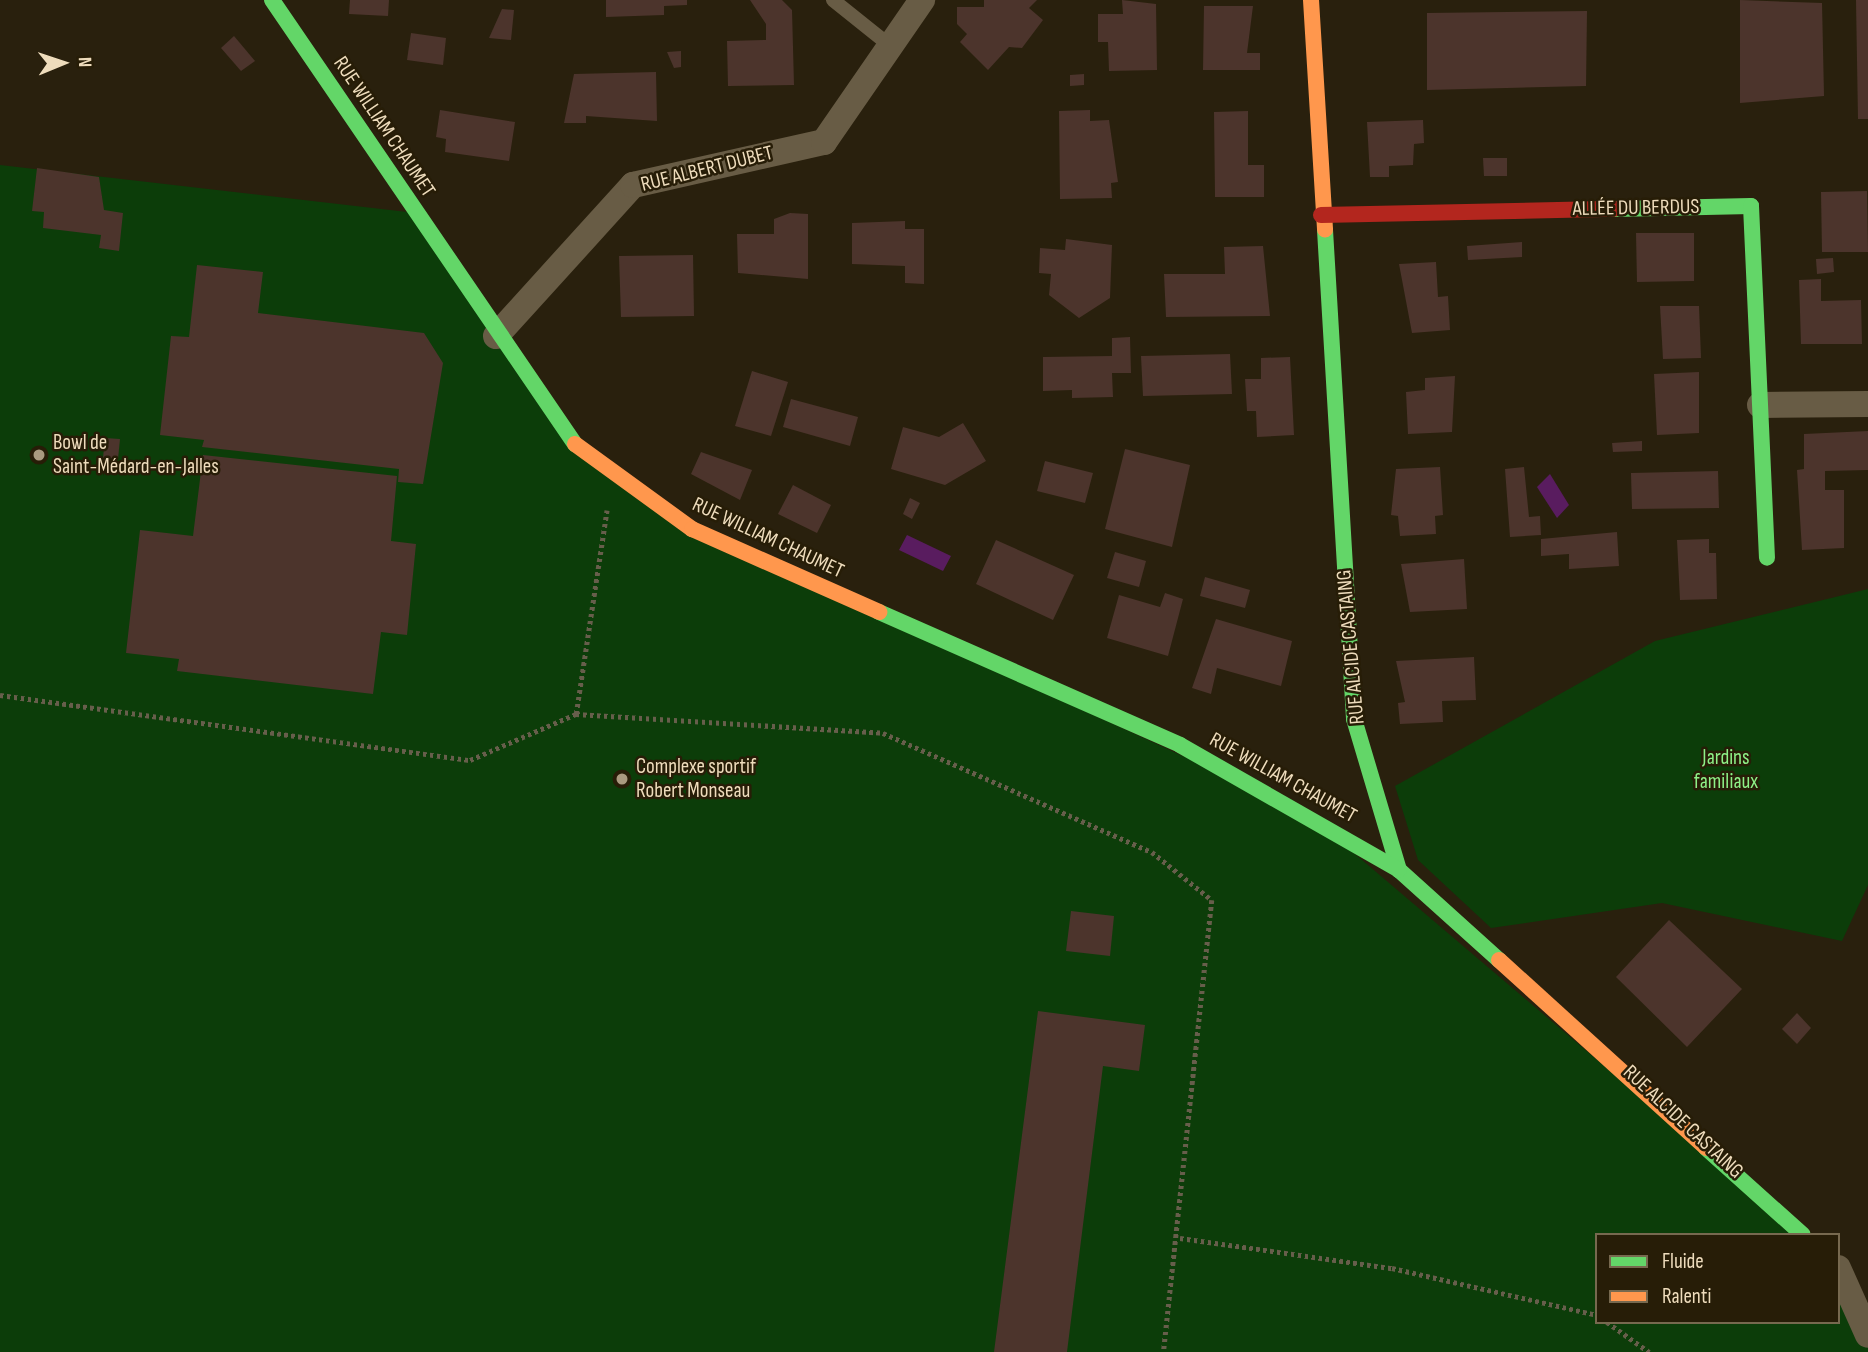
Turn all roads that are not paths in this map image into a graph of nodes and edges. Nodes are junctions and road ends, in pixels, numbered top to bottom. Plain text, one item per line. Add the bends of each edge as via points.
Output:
1 (272, 0) edge
2 (833, 0) edge
3 (922, 0) edge
4 (1311, 0) edge
5 (888, 44) junction
6 (1321, 215) junction
7 (496, 336) junction
8 (1868, 404) edge
9 (1760, 405) junction
10 (1767, 558) dead end
11 (1399, 870) junction
12 (1801, 1233) edge
13 (1840, 1272) edge
14 (1868, 1335) edge

1 - 7 street, RUE WILLIAM CHAUMET
2 - 5 lane
3 - 5 street, RUE ALBERT DUBET
4 - 6 street, RUE ALCIDE CASTAING
5 - 7 street, RUE ALBERT DUBET via 824,142 633,185
6 - 9 street, ALLÉE DU BERDUS via 1751,206
6 - 11 street, RUE ALCIDE CASTAING via 1354,719
7 - 11 street, RUE WILLIAM CHAUMET via 573,443 692,529 1180,745
8 - 9 street
9 - 10 street, ALLÉE DU BERDUS
11 - 12 street, RUE ALCIDE CASTAING
13 - 14 street

